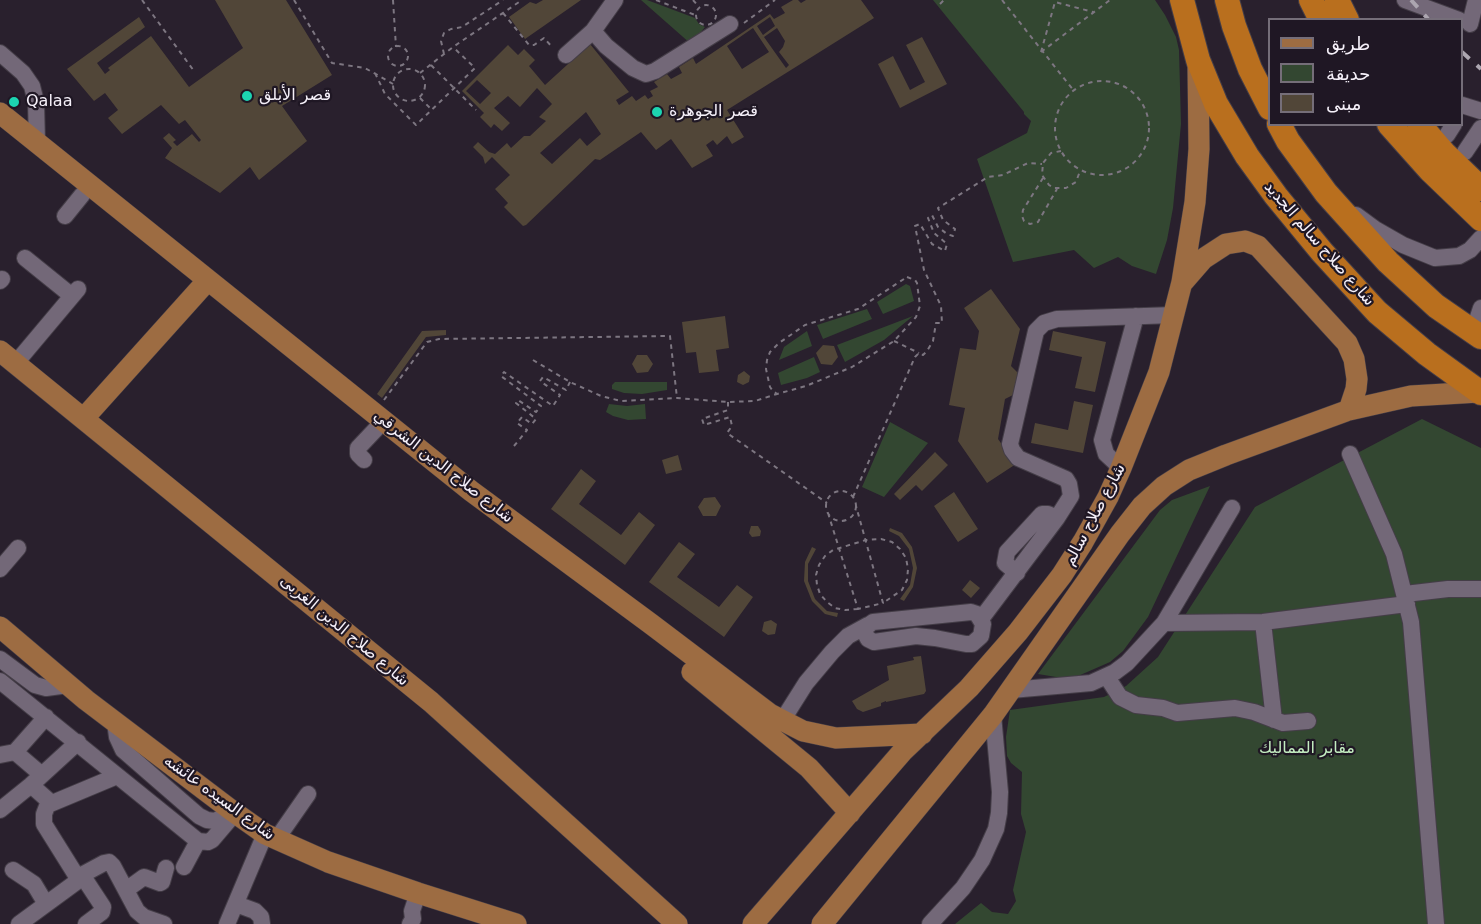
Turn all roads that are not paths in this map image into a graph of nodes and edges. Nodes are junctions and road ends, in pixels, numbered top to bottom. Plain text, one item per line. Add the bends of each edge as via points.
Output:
1 (615, 0) edge
2 (1227, 0) edge
3 (1311, 0) edge
4 (1337, 0) edge
5 (1405, 0) edge
6 (1476, 0) edge
7 (1181, 6) edge
8 (1320, 18) edge
9 (1346, 18) edge
10 (1454, 18) edge
11 (1468, 23) edge
12 (733, 26) road end
13 (593, 31) junction
14 (0, 53) edge
15 (566, 55) road end
16 (1198, 60) junction
17 (1268, 106) edge
18 (0, 113) edge
19 (1280, 126) edge
20 (1391, 126) edge
21 (1421, 126) edge
22 (1481, 128) edge
23 (0, 129) edge
24 (37, 142) junction
25 (1466, 152) dead end
26 (1481, 189) edge
27 (1326, 193) junction
28 (82, 195) junction
29 (65, 216) dead end
30 (1481, 219) edge
31 (1481, 238) edge
32 (25, 258) dead end
33 (1182, 282) junction
34 (204, 285) junction
35 (1481, 308) edge
36 (1174, 315) junction
37 (1136, 316) junction
38 (1477, 335) edge
39 (8, 357) edge
40 (1480, 393) edge
41 (1349, 410) junction
42 (84, 418) junction
43 (376, 429) junction
44 (1350, 454) dead end
45 (364, 460) dead end
46 (1121, 468) junction
47 (1232, 508) dead end
48 (18, 548) dead end
49 (0, 569) edge
50 (1481, 589) edge
51 (1406, 599) junction
52 (981, 619) junction
53 (1263, 622) junction
54 (1164, 623) junction
55 (868, 625) junction
56 (0, 627) edge
57 (874, 642) junction
58 (0, 658) edge
59 (824, 661) junction
60 (1107, 676) junction
61 (0, 681) edge
62 (68, 685) junction
63 (1011, 690) junction
64 (993, 715) junction
65 (46, 717) junction
66 (782, 720) junction
67 (1274, 720) junction
68 (1308, 721) dead end
69 (922, 734) junction
70 (78, 742) junction
71 (8, 753) edge
72 (117, 776) junction
73 (36, 780) junction
74 (308, 794) dead end
75 (50, 804) junction
76 (0, 810) edge
77 (233, 812) junction
78 (850, 813) junction
79 (271, 837) junction
80 (198, 842) junction
81 (184, 867) dead end
82 (166, 868) dead end
83 (13, 870) dead end
84 (80, 876) junction
85 (126, 890) junction
86 (418, 893) junction
87 (46, 904) junction
88 (236, 904) junction
89 (140, 920) edge
90 (507, 923) edge
91 (19, 924) edge
92 (86, 924) edge
93 (164, 924) edge
94 (227, 924) edge
95 (262, 924) edge
96 (411, 924) edge
97 (677, 924) edge
98 (753, 924) edge
99 (822, 924) edge
100 (930, 924) edge
101 (1436, 924) edge

1 - 13 street
2 - 17 highway via 1233,26
3 - 8 highway
4 - 9 highway
5 - 10 street
6 - 11 street
7 - 16 highway, شارع صلاح سالم
12 - 13 street via 646,74 633,68
13 - 15 street
14 - 24 street via 32,86
16 - 33 main road, شارع صلاح سالم via 1196,202
16 - 40 highway, شارع صلاح سالم الجديد via 1216,104 1247,156 1322,252 1377,312
18 - 24 main road, شارع صلاح الدين الشرقي
19 - 27 highway
20 - 30 highway
21 - 26 highway
22 - 25 street
23 - 28 main road, شارع صلاح الدين الشرقي
24 - 34 main road, شارع صلاح الدين الشرقي
27 - 31 street via 1375,229 1429,256 1459,256
27 - 38 highway via 1403,277
28 - 29 street
28 - 34 main road, شارع صلاح الدين الشرقي
32 - 39 street via 75,292
33 - 36 main road, شارع صلاح سالم
33 - 41 main road via 1203,259 1226,243 1245,241 1258,246 1347,343 1357,379
34 - 42 main road
34 - 43 main road, شارع صلاح الدين الشرقي
34 - 66 main road, شارع صلاح الدين الشرقي via 471,491
35 - 38 street
36 - 37 street
36 - 46 main road, شارع صلاح سالم via 1159,372
37 - 46 street via 1102,441 1106,454
37 - 52 street via 1050,320 1034,337 1010,444 1018,458 1061,475 1069,484 1071,496 1057,518 1042,514 1007,552 1005,563 1017,573
39 - 42 main road, شارع صلاح الدين الغربى
40 - 41 main road, شارع صلاح سالم via 1411,396
41 - 63 main road, شارع صلاح سالم via 1189,470 1164,486 1120,534
42 - 97 main road, شارع صلاح الدين الغربى via 430,702
43 - 45 street via 358,448
43 - 78 main road, شارع صلاح الدين الشرقي via 557,573 699,678 809,768
44 - 51 street via 1386,532
46 - 69 main road, شارع صلاح سالم via 1083,542 1041,603 969,688
47 - 54 street
48 - 49 street
50 - 51 street via 1448,589
51 - 53 street
51 - 101 street
52 - 55 street via 971,612
52 - 57 street via 981,636 972,644 916,636
53 - 54 street
53 - 67 street
54 - 60 street via 1127,663
55 - 57 street via 866,636
55 - 59 street via 848,636
56 - 62 main road, شارع السيده عائشه
57 - 59 street
58 - 62 street via 35,685
59 - 66 street
60 - 63 street via 1091,683
60 - 67 street via 1120,697 1136,705 1177,713 1235,708
61 - 65 street
62 - 77 main road, شارع السيده عائشه
63 - 64 main road, شارع صلاح سالم
64 - 99 main road, شارع صلاح سالم
64 - 100 street via 1000,792 996,829 963,888
65 - 70 street
65 - 71 street
66 - 69 main road, شارع صلاح الدين الشرقي via 803,731 836,738
67 - 68 street
69 - 78 main road, شارع صلاح سالم
70 - 72 street
70 - 73 street
71 - 73 street
72 - 75 street
72 - 80 street
73 - 75 street
73 - 76 street
74 - 79 street
75 - 84 street via 44,824
77 - 79 main road, شارع السيده عائشه
77 - 80 street via 212,840
78 - 98 main road, شارع صلاح سالم
79 - 86 main road, شارع السيده عائشه via 312,856
79 - 88 street
80 - 81 street
82 - 85 street via 162,882 144,877
83 - 87 street via 34,884
84 - 85 street via 109,862
84 - 87 street
84 - 92 street via 103,907
85 - 89 street
86 - 90 main road, شارع السيده عائشه
86 - 96 street
87 - 91 street
88 - 94 street
88 - 95 street via 255,911
89 - 93 street

